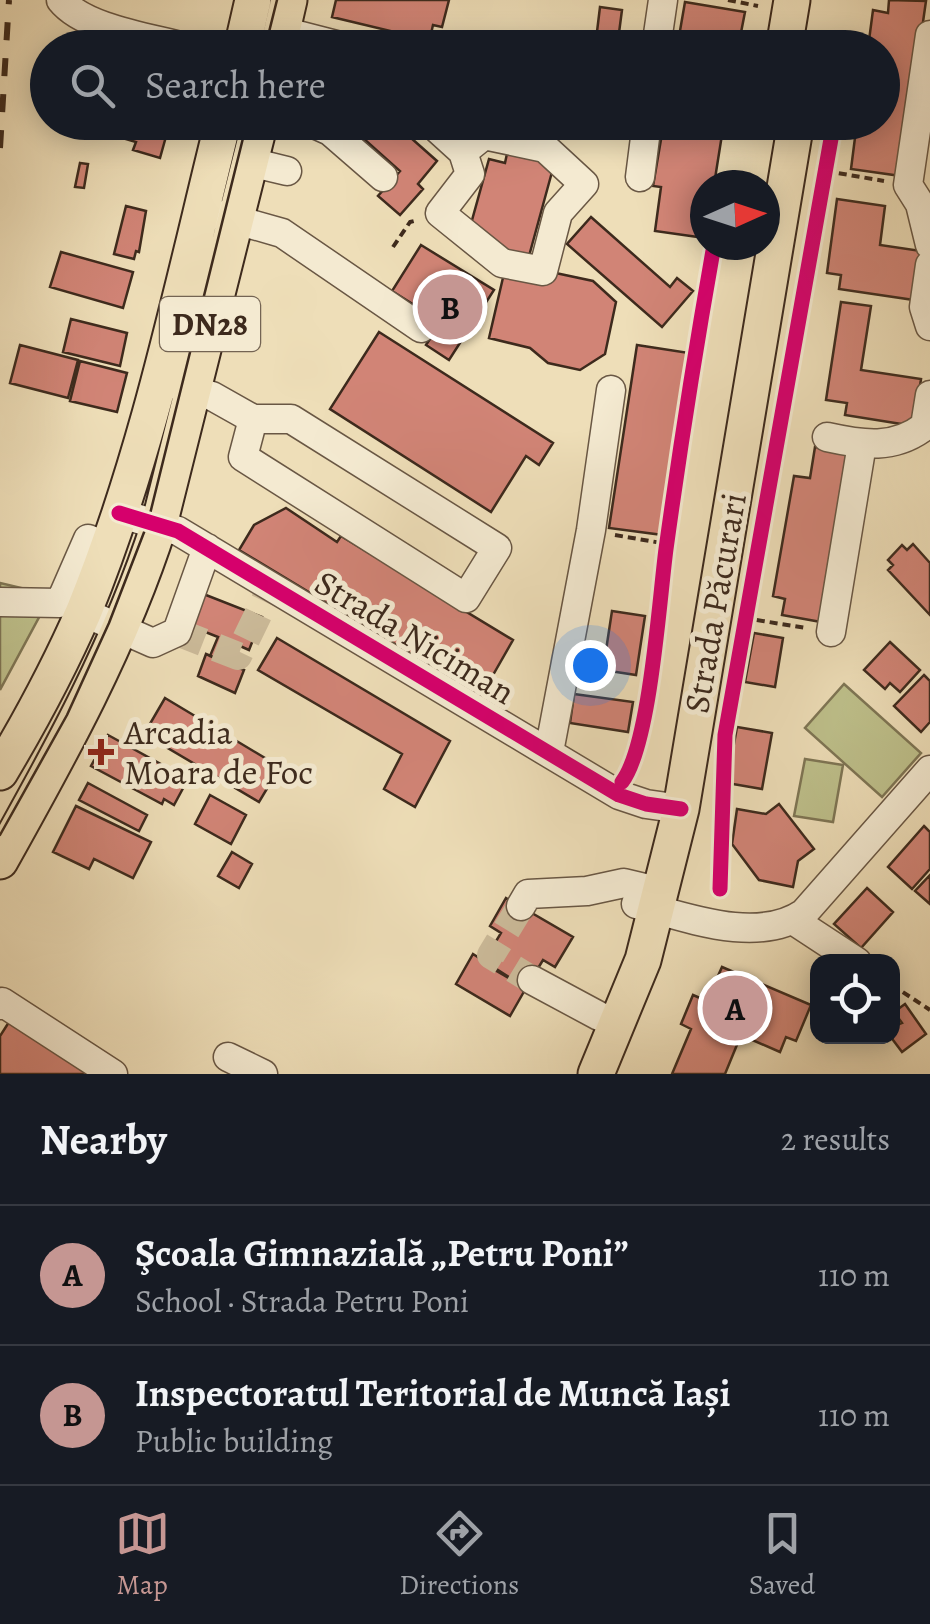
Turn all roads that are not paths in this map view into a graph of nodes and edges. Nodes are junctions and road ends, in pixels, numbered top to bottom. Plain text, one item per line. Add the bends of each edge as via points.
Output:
1 (61, 0) edge
2 (253, 0) edge
3 (662, 0) edge
4 (816, 0) edge
5 (766, 6) edge
6 (124, 30) edge
7 (246, 30) edge
8 (658, 30) edge
9 (776, 30) edge
10 (811, 30) edge
11 (930, 35) edge
12 (218, 140) edge
13 (256, 140) edge
14 (340, 140) edge
15 (450, 140) edge
16 (478, 140) edge
17 (507, 140) edge
18 (645, 140) edge
19 (768, 140) edge
20 (793, 140) edge
21 (463, 152) junction
22 (250, 162) junction
23 (763, 170) edge
24 (287, 171) dead end
25 (640, 177) dead end
26 (384, 178) dead end
27 (201, 210) junction
28 (236, 220) junction
29 (930, 244) edge
30 (749, 260) edge
31 (930, 265) edge
32 (930, 326) edge
33 (420, 328) dead end
34 (177, 386) junction
35 (611, 390) dead end
36 (930, 395) edge
37 (253, 419) junction
38 (827, 437) dead end
39 (862, 444) junction
40 (119, 513) junction
41 (159, 525) junction
42 (108, 547) junction
43 (207, 548) junction
44 (0, 602) edge
45 (83, 612) junction
46 (120, 628) junction
47 (830, 632) road end
48 (549, 752) junction
49 (930, 770) edge
50 (0, 772) edge
51 (669, 807) junction
52 (0, 861) edge
53 (649, 898) junction
54 (520, 906) tunnel mouth
55 (793, 920) junction
56 (845, 954) edge
57 (532, 980) tunnel mouth
58 (0, 1005) edge
59 (599, 1016) junction
60 (228, 1057) dead end
61 (113, 1074) edge
62 (264, 1074) edge
63 (575, 1074) edge
64 (596, 1074) edge

1 - 6 street via 70,12
2 - 7 main road
3 - 8 street
4 - 10 main road
5 - 9 main road
11 - 29 street via 908,186
12 - 27 main road, DN28
13 - 22 main road, DN28
14 - 26 street
15 - 21 street
16 - 21 street
17 - 21 street via 545,148 584,184 558,212 543,271 502,263 440,213 470,174
18 - 25 street
19 - 23 main road
20 - 51 main road, Strada Păcurari
22 - 24 street
22 - 28 main road, DN28
27 - 28 street
27 - 34 main road, DN28
28 - 33 street via 282,233
28 - 34 main road, DN28
30 - 51 main road, Strada Păcurari
31 - 32 street via 924,307
34 - 37 street
34 - 40 main road, DN28
34 - 41 main road, DN28
35 - 48 street
36 - 39 street via 925,426 910,438
37 - 37 street via 244,457 466,598 497,548 291,419
38 - 39 street
39 - 47 street
40 - 41 street, Strada Niciman
40 - 42 main road, DN28
41 - 43 street, Strada Niciman
41 - 46 main road, DN28
42 - 44 street via 88,540 60,603
42 - 45 main road, DN28
43 - 46 street via 177,632 153,643
43 - 48 street, Strada Niciman
45 - 46 street
45 - 50 main road, DN28
46 - 52 main road, DN28
48 - 51 street, Strada Niciman via 618,795
49 - 55 street
51 - 53 main road, Strada Păcurari
53 - 54 street via 624,883 528,894
53 - 55 street via 710,923 776,926
53 - 59 main road, Strada Păcurari
53 - 64 main road, Strada Păcurari via 643,960
55 - 56 street
57 - 59 street
58 - 61 street
59 - 63 main road, Strada Păcurari
60 - 62 street

